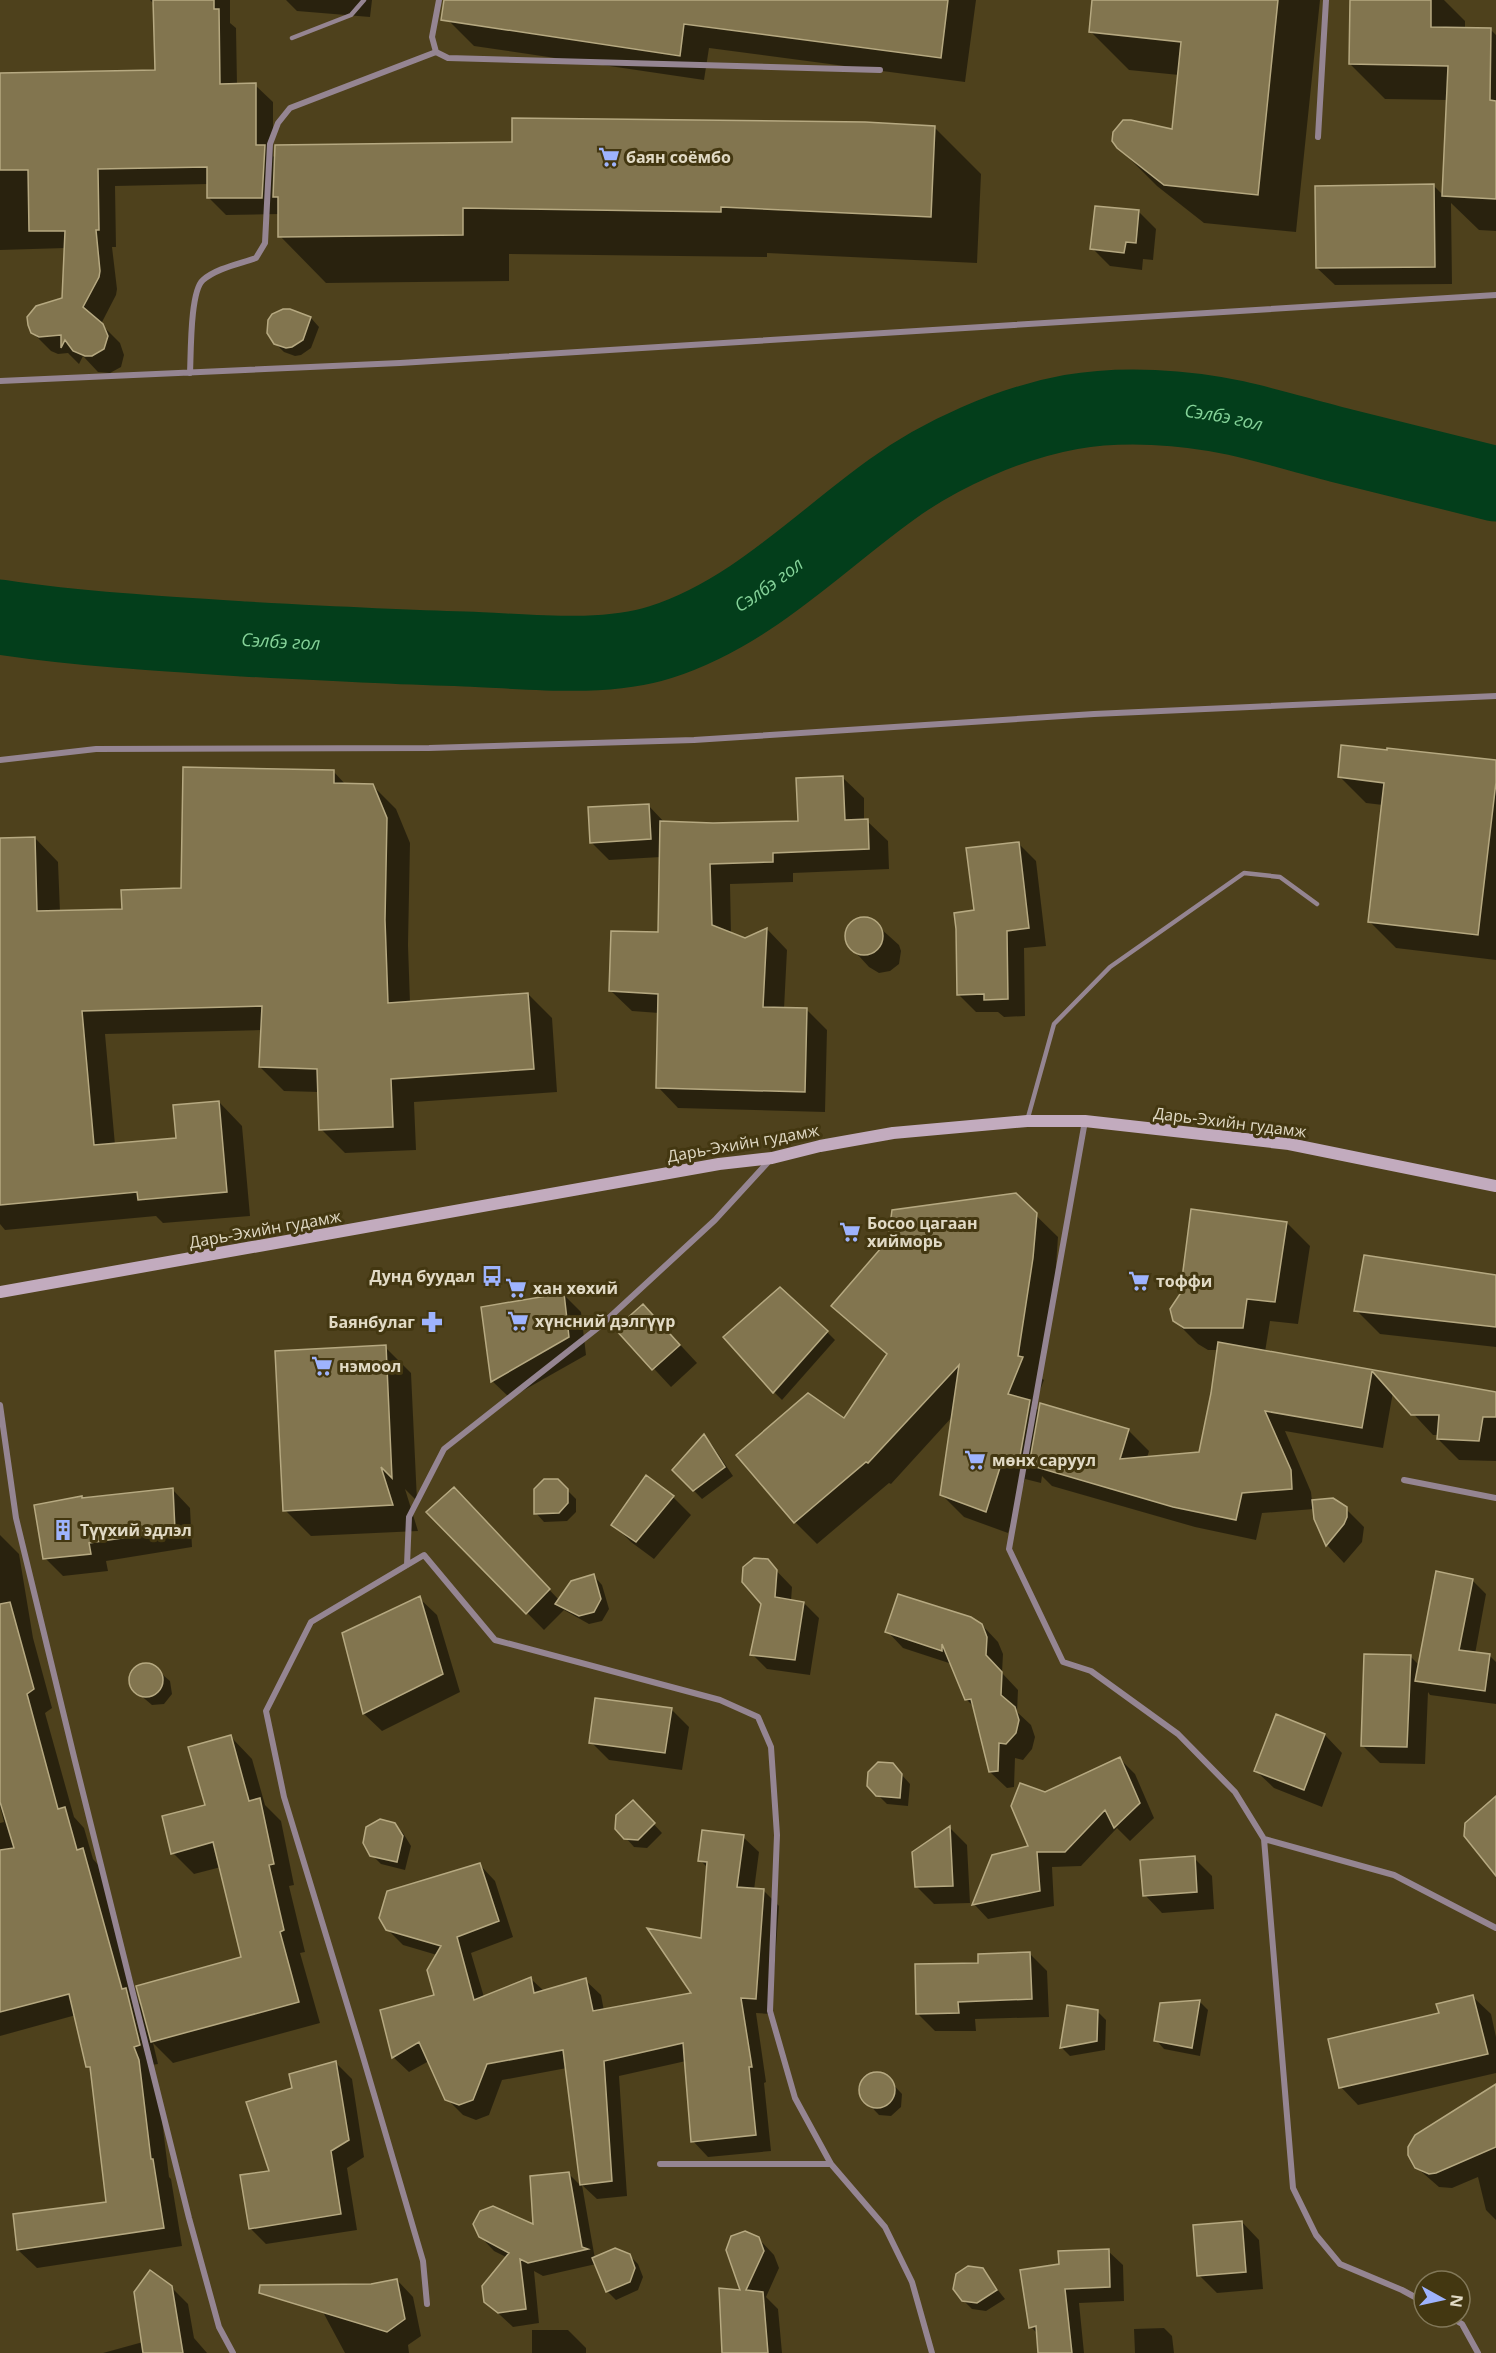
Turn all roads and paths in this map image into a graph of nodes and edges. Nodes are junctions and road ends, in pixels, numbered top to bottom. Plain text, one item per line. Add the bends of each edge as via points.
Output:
1 (364, 0) edge
2 (439, 0) edge
3 (1326, 0) edge
4 (292, 38) dead end
5 (436, 52) junction
6 (880, 70) dead end
7 (1317, 136) dead end
8 (1496, 295) edge
9 (190, 373) junction
10 (0, 381) edge
11 (1496, 696) edge
12 (0, 760) edge
13 (1317, 904) dead end
14 (1027, 1121) junction
15 (1085, 1121) junction
16 (772, 1158) junction
17 (1496, 1186) edge
18 (0, 1293) edge
19 (0, 1405) edge
20 (1404, 1480) dead end
21 (1496, 1498) edge
22 (407, 1564) junction
23 (1264, 1839) junction
24 (1496, 1928) edge
25 (660, 2164) dead end
26 (831, 2164) junction
27 (1412, 2295) edge
28 (427, 2304) dead end
29 (1465, 2329) edge
30 (233, 2353) edge
31 (932, 2353) edge
32 (1478, 2353) edge

1 - 4 lane via 351,15
2 - 5 street via 432,37
3 - 7 street
5 - 6 street via 448,58
5 - 9 street via 290,108 278,123 270,144 265,243 256,258 201,281 196,293
8 - 9 street
9 - 10 street
11 - 12 street via 1094,714 694,740 429,748 96,749
13 - 14 lane via 1280,877 1244,873 1110,967 1054,1024
14 - 15 main road, Дарь-Эхийн гудамж
14 - 16 main road, Дарь-Эхийн гудамж via 893,1133
15 - 17 main road, Дарь-Эхийн гудамж via 1289,1144
15 - 23 street via 1009,1550 1063,1662 1091,1671 1178,1734 1235,1792
16 - 18 main road, Дарь-Эхийн гудамж via 719,1164
16 - 22 street via 715,1220 599,1327 444,1449 409,1517
19 - 30 street via 16,1518 75,1761 189,2218 219,2327
20 - 21 street
22 - 26 street via 424,1555 495,1640 720,1700 758,1717 771,1747 777,1835 770,2010 795,2098
22 - 28 street via 311,1622 266,1711 284,1797 423,2261
23 - 24 street via 1394,1875
23 - 27 street via 1293,2188 1317,2235 1340,2264
25 - 26 street
26 - 31 street via 885,2228 912,2282
29 - 32 street

